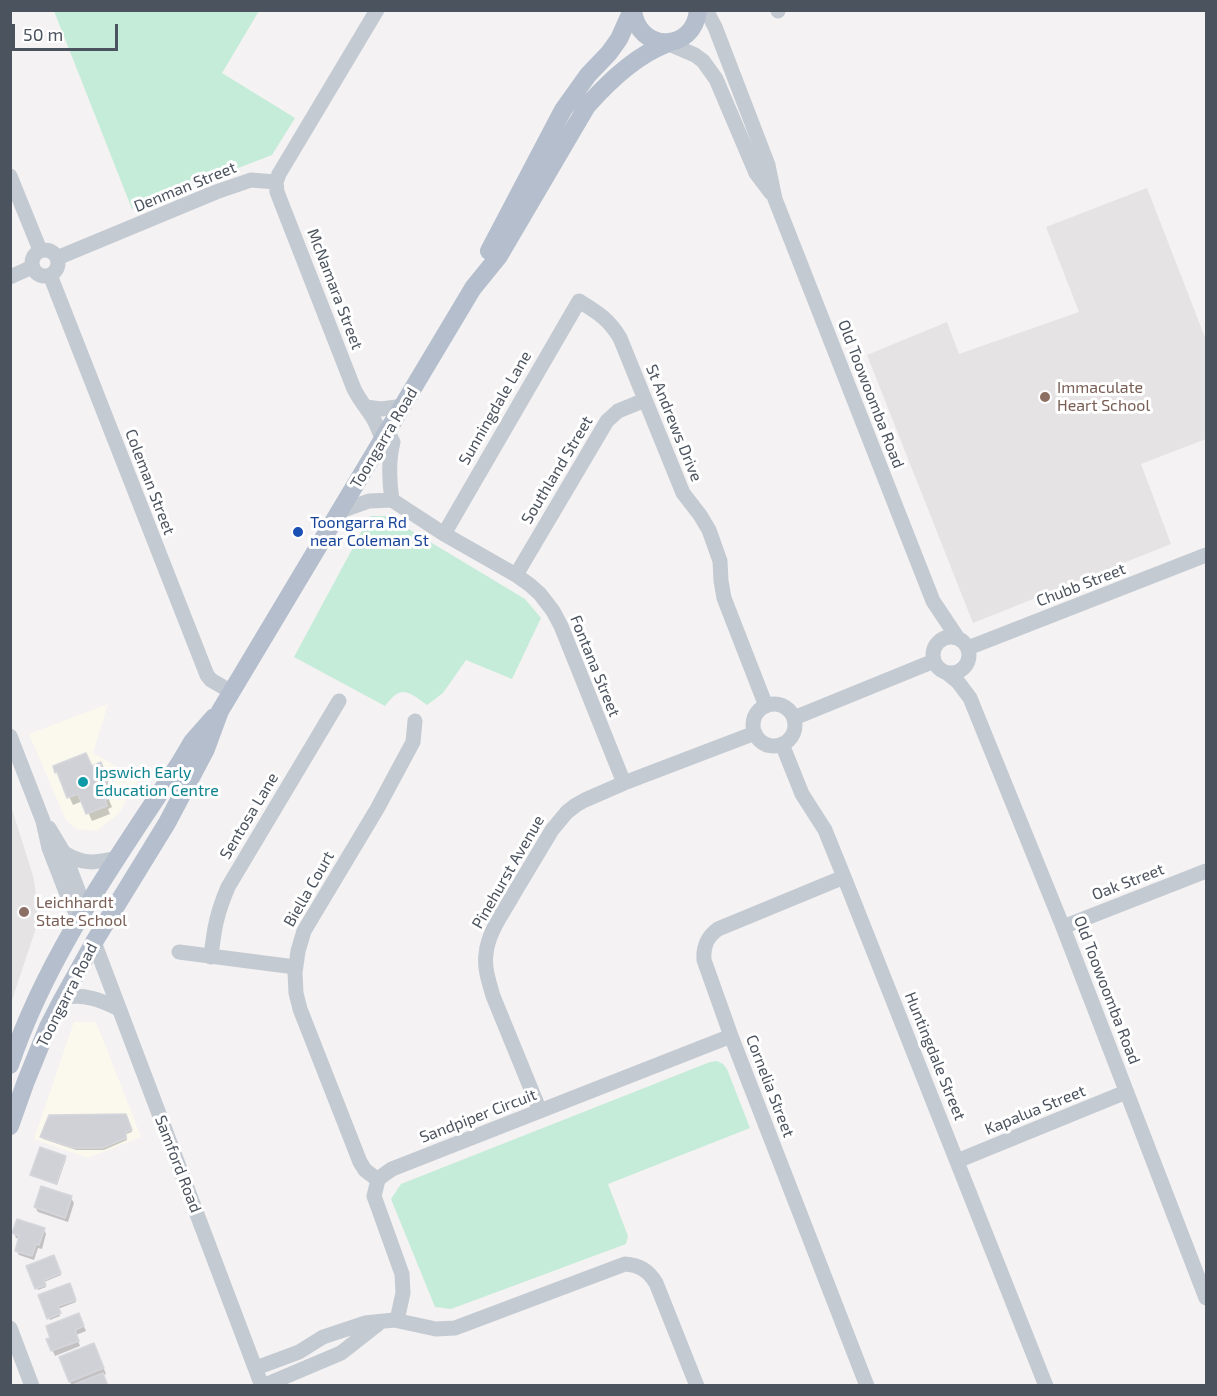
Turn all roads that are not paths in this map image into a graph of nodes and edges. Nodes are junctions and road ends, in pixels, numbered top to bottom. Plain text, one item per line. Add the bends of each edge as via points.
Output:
1 (377, 10) edge
2 (632, 10) edge
3 (698, 10) edge
4 (706, 10) edge
5 (666, 44) junction
6 (10, 176) edge
7 (276, 182) junction
8 (775, 199) junction
9 (40, 250) junction
10 (57, 258) junction
11 (32, 267) junction
12 (50, 275) junction
13 (10, 277) edge
14 (473, 288) junction
15 (579, 301) joint
16 (645, 400) junction
17 (404, 406) junction
18 (366, 407) junction
19 (385, 436) junction
20 (392, 500) junction
21 (341, 511) junction
22 (444, 534) junction
23 (1206, 555) edge
24 (516, 575) junction
25 (933, 601) junction
26 (936, 644) junction
27 (964, 650) junction
28 (934, 661) junction
29 (947, 673) junction
30 (230, 691) junction
31 (970, 698) junction
32 (339, 701) dead end
33 (766, 706) junction
34 (220, 711) junction
35 (794, 718) junction
36 (415, 721) dead end
37 (754, 733) junction
38 (10, 735) edge
39 (782, 744) junction
40 (624, 783) junction
41 (43, 821) junction
42 (64, 853) junction
43 (117, 858) junction
44 (1206, 871) edge
45 (844, 877) junction
46 (82, 914) junction
47 (1063, 927) junction
48 (94, 942) junction
49 (179, 952) dead end
50 (211, 957) junction
51 (295, 968) junction
52 (63, 998) junction
53 (119, 1009) junction
54 (731, 1036) junction
55 (10, 1065) edge
56 (1126, 1092) junction
57 (540, 1111) junction
58 (10, 1126) edge
59 (957, 1161) junction
60 (378, 1180) junction
61 (1206, 1298) edge
62 (397, 1320) junction
63 (380, 1322) junction
64 (10, 1328) edge
65 (256, 1368) junction
66 (32, 1386) edge
67 (263, 1386) edge
68 (697, 1386) edge
69 (867, 1386) edge
70 (1046, 1386) edge

1 - 7 street
2 - 5 main road via 642,33
2 - 14 main road, Toongarra Road via 620,39 563,110
3 - 5 main road, Toongarra Road via 689,33
4 - 8 street, Old Toowoomba Road via 768,165
5 - 8 street, Old Toowoomba Road via 695,55 716,79 756,172
5 - 14 main road, Toongarra Road via 634,62 587,106 499,256
6 - 9 street
7 - 10 street, Denman Street via 251,180 216,192
7 - 18 street, McNamara Street via 354,389
8 - 25 street, Old Toowoomba Road
9 - 10 street via 50,250
9 - 11 street via 33,257
10 - 12 street via 57,268
11 - 12 street via 39,275
11 - 13 street
12 - 30 street, Coleman Street via 207,675
14 - 17 main road, Toongarra Road
15 - 16 street, St Andrews Drive via 613,327
15 - 22 street, Sunningdale Lane
16 - 24 street, Southland Street via 618,411 606,421
16 - 33 street, St Andrews Drive via 683,493 714,541 724,598
17 - 18 street
17 - 19 main road, Toongarra Road
18 - 19 street, McNamara Street
19 - 20 street via 393,442 388,479
19 - 21 main road, Toongarra Road
20 - 21 street via 369,501
20 - 22 street, Fontana Street
21 - 30 main road, Toongarra Road
22 - 24 street, Fontana Street
23 - 27 street, Chubb Street
24 - 40 street, Fontana Street via 540,594 561,626
25 - 26 street, Old Toowoomba Road
25 - 27 street, Old Toowoomba Road
26 - 27 street via 946,637
26 - 28 street
27 - 29 street via 959,671
27 - 31 street, Old Toowoomba Road
28 - 29 street
28 - 35 street
29 - 31 street, Old Toowoomba Road
30 - 34 main road, Toongarra Road
31 - 47 street, Old Toowoomba Road
32 - 50 street, Sentosa Lane via 228,887 213,930
33 - 35 street via 779,705
33 - 37 street via 756,714
34 - 43 main road, Toongarra Road via 192,742
34 - 48 main road, Toongarra Road via 206,749 167,823
35 - 39 street via 792,736
36 - 51 street, Biella Court via 413,742 307,925
37 - 39 street via 769,746
37 - 40 street, Pinehurst Avenue
38 - 41 street, Samford Road
39 - 45 street, Huntingdale Street
40 - 57 street, Pinehurst Avenue via 576,805 559,820 487,944 485,965 493,996
41 - 42 street, Samford Road
41 - 46 street, Samford Road via 68,897
42 - 43 street via 84,862
42 - 46 street, Samford Road via 78,888
43 - 46 main road, Toongarra Road
44 - 47 street, Oak Street
45 - 54 street, Cornelia Street via 723,926 709,937 704,960
45 - 59 street, Huntingdale Street
46 - 48 main road, Samford Road
46 - 55 main road, Toongarra Road via 38,995
47 - 56 street, Old Toowoomba Road
48 - 52 main road, Toongarra Road
48 - 53 street, Samford Road
49 - 50 street
50 - 51 street
51 - 60 street, Biella Court via 302,1014 360,1162
52 - 53 street via 98,999
52 - 58 main road, Toongarra Road
53 - 65 street, Samford Road
54 - 57 street, Sandpiper Circuit
54 - 69 street, Cornelia Street
56 - 59 street, Kapalua Street
56 - 61 street, Old Toowoomba Road
57 - 60 street, Sandpiper Circuit via 392,1169
59 - 70 street, Huntingdale Street
60 - 62 street via 375,1200 402,1274 403,1293
62 - 63 street
62 - 68 street via 436,1329 455,1328 617,1265 632,1264 648,1272 656,1283
63 - 65 street via 364,1323 323,1337 299,1352
63 - 67 street via 341,1353
64 - 66 street
65 - 67 street, Samford Road

